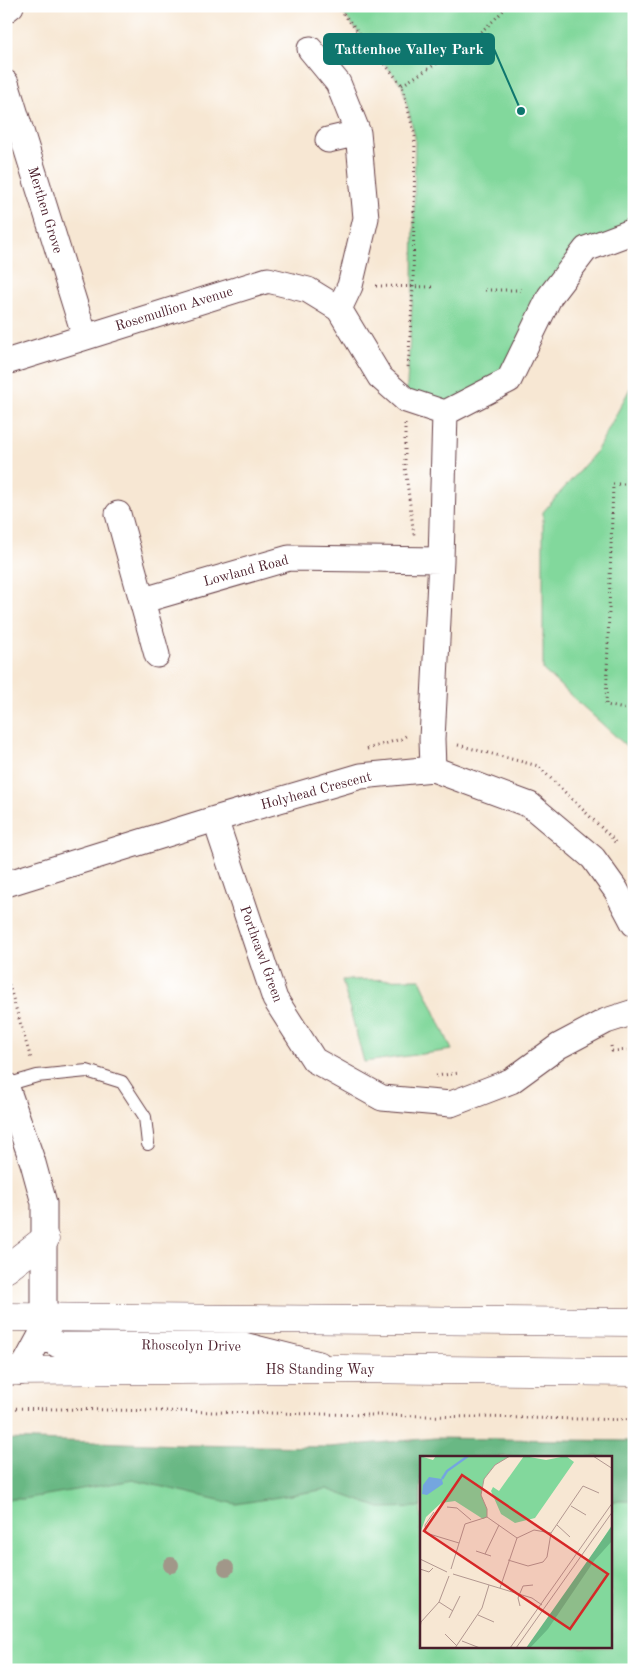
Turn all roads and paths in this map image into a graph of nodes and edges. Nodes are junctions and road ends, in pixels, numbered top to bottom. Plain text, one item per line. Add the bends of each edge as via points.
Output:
1 (11, 6) edge
2 (507, 6) edge
3 (6, 10) edge
4 (310, 49) dead end
5 (6, 83) edge
6 (402, 85) dead end
7 (358, 133) junction
8 (328, 140) dead end
9 (634, 231) edge
10 (350, 286) junction
11 (434, 287) dead end
12 (485, 290) dead end
13 (554, 291) junction
14 (339, 309) junction
15 (85, 337) junction
16 (6, 362) edge
17 (445, 413) junction
18 (634, 484) edge
19 (118, 514) dead end
20 (441, 560) junction
21 (144, 600) junction
22 (157, 654) dead end
23 (634, 711) edge
24 (433, 769) junction
25 (215, 819) junction
26 (6, 884) edge
27 (634, 924) edge
28 (6, 975) edge
29 (634, 1012) edge
30 (468, 1071) dead end
31 (37, 1076) junction
32 (428, 1078) dead end
33 (6, 1085) edge
34 (148, 1144) dead end
35 (45, 1239) junction
36 (6, 1269) edge
37 (6, 1317) edge
38 (634, 1322) edge
39 (42, 1326) junction
40 (341, 1369) junction
41 (13, 1372) edge
42 (634, 1372) edge
43 (6, 1408) edge
44 (634, 1420) edge

1 - 3 street
2 - 6 path via 458,50
4 - 7 street via 338,83
5 - 15 street, Merthen Grove
7 - 8 street
7 - 10 street via 366,218
9 - 13 street via 586,249
10 - 11 path
10 - 14 street
12 - 13 path
13 - 17 street via 509,380
14 - 15 street, Rosemullion Avenue via 308,290 268,280
14 - 17 street, Rosemullion Avenue via 380,376 406,400
15 - 16 street, Rosemullion Avenue
17 - 20 street
18 - 23 path via 613,484 606,706
19 - 21 street
20 - 21 street, Lowland Road via 289,558
20 - 24 street
21 - 22 street
24 - 25 street, Holyhead Crescent via 361,776
24 - 27 street, Holyhead Crescent via 530,805 593,858 616,890
25 - 26 street, Holyhead Crescent
25 - 29 street, Porthcawl Green via 275,999 314,1060 382,1098 451,1104 511,1081 559,1046 606,1021
28 - 31 path
30 - 32 path
31 - 33 lane
31 - 34 lane via 87,1070 122,1082 146,1118
33 - 35 street via 44,1204
35 - 36 main road
35 - 39 street
37 - 39 main road
38 - 39 main road
39 - 40 street, Rhoscolyn Drive via 58,1345 243,1345
39 - 41 street
40 - 41 main road, H8 Standing Way
40 - 42 main road, H8 Standing Way
43 - 44 path

